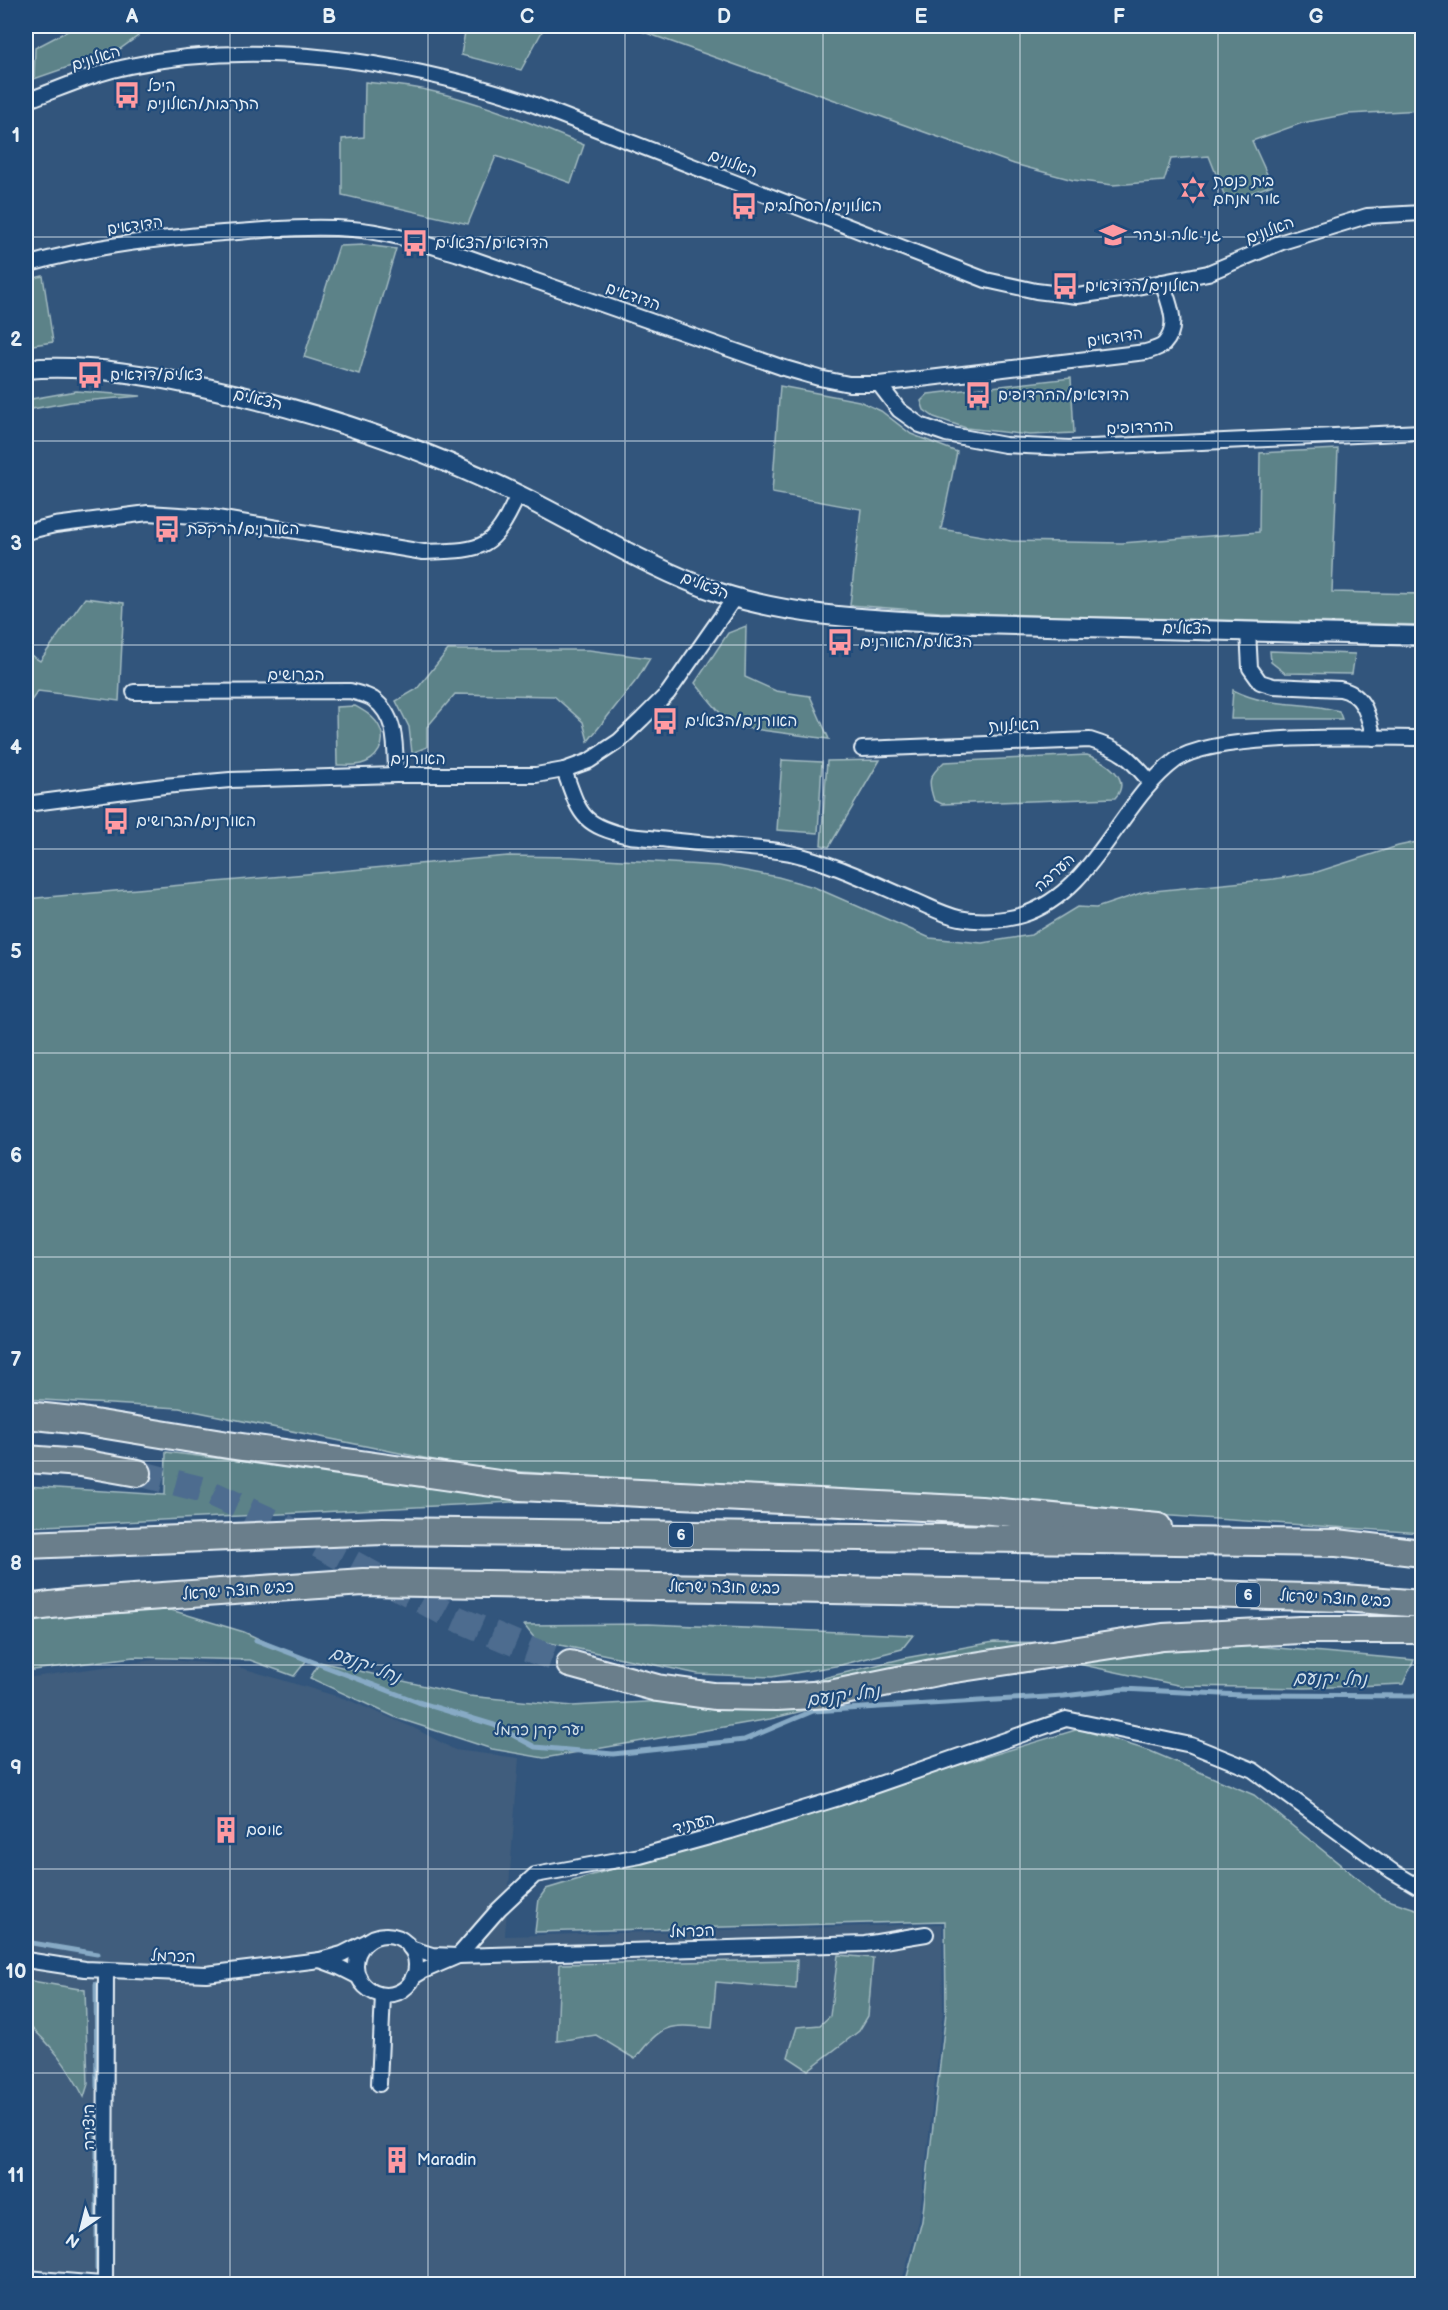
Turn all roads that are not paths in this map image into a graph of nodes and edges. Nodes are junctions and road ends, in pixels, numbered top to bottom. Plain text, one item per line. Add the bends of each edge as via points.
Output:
1 (26, 101) edge
2 (1422, 213) edge
3 (26, 265) edge
4 (1162, 282) junction
5 (26, 369) edge
6 (879, 384) junction
7 (1422, 432) edge
8 (518, 495) junction
9 (26, 532) edge
10 (735, 597) junction
11 (1248, 631) junction
12 (1422, 636) edge
13 (134, 692) dead end
14 (1374, 738) junction
15 (1422, 738) edge
16 (862, 749) dead end
17 (564, 770) junction
18 (396, 776) junction
19 (1151, 783) junction
20 (26, 804) edge
21 (26, 1415) edge
22 (26, 1459) edge
23 (138, 1473) tunnel mouth
24 (1337, 1543) junction
25 (26, 1545) edge
26 (1422, 1553) edge
27 (1422, 1604) edge
28 (26, 1608) edge
29 (1422, 1630) edge
30 (570, 1664) tunnel mouth
31 (1422, 1889) edge
32 (926, 1934) dead end
33 (368, 1941) junction
34 (410, 1948) junction
35 (458, 1956) junction
36 (26, 1960) edge
37 (320, 1960) junction
38 (105, 1970) junction
39 (358, 1977) junction
40 (414, 1977) junction
41 (382, 1995) junction
42 (379, 2084) dead end
43 (26, 2278) edge
44 (103, 2284) edge

1 - 4 street, האלונים via 126,66 178,57 297,56 418,71 522,100 986,280 1077,296
2 - 4 street, האלונים via 1367,216 1282,242 1208,273
3 - 6 street, הדודאים via 111,245 185,236 352,229 406,238 459,254 819,378
4 - 6 street, הדודאים via 1173,318 1171,332 1164,345 1146,352
5 - 8 street, הצאלים via 112,370 286,406 419,452
6 - 7 street, ההרדופים via 899,410 920,425 945,434 1005,445 1070,448
8 - 9 street via 496,535 479,548 458,550 423,552 211,517 148,513 75,521
8 - 10 street, הצאלים via 655,565
10 - 11 street, הצאלים via 862,619
10 - 17 street, האורנים via 668,693 605,750
11 - 12 street, הצאלים
11 - 14 street via 1250,668 1260,682 1273,687 1351,691 1368,714
13 - 18 street, הברושים via 350,691 372,698 394,729
14 - 15 street, הערבה
14 - 19 street, הערבה via 1296,739 1206,749 1178,759
16 - 19 street, האילנות via 1090,740 1115,747 1131,758
17 - 18 street, האורנים via 536,775
17 - 19 street, הערבה via 578,808 602,830 790,853 959,918 994,921 1022,916 1043,906 1071,884 1094,860
18 - 20 street, האורנים via 230,780
21 - 24 highway via 520,1487 981,1510
22 - 23 highway
24 - 25 highway, 6 via 383,1531
24 - 26 highway, 6
27 - 28 highway, כביש חוצה ישראל / 6 via 1205,1594 363,1582
29 - 30 highway via 1300,1630 1163,1637 942,1671 830,1694 777,1697 714,1696 657,1688
31 - 35 street, העתיד via 1253,1770 1191,1745 1066,1719 731,1831 640,1856 536,1875 499,1909
32 - 35 street, הכרמל via 865,1944
33 - 34 street via 378,1936 394,1936
33 - 37 street, הכרמל
33 - 39 street via 357,1957
34 - 35 street, הכרמל via 432,1955
34 - 40 street via 415,1958
35 - 40 street, הכרמל
36 - 38 street, הכרמל
37 - 38 street, הכרמל via 206,1974
37 - 39 street, הכרמל
38 - 44 street, היצירה
39 - 41 street via 364,1986
40 - 41 street via 400,1992
41 - 42 street
43 - 44 street

